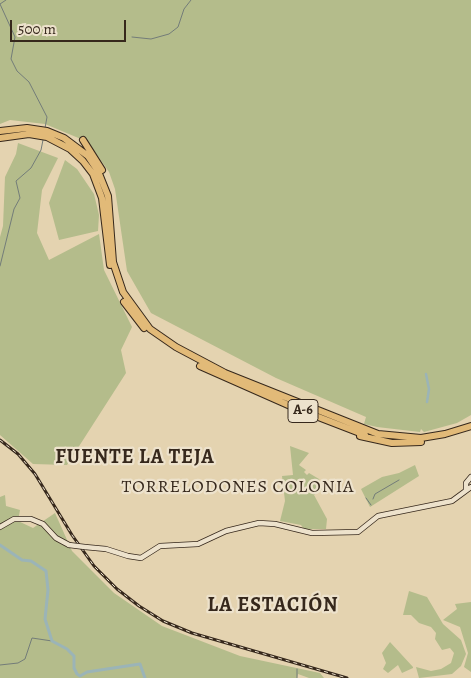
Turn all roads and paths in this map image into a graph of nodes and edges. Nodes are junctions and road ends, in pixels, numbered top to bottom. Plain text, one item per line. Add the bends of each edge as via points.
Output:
1 (0, 131) edge
2 (0, 138) edge
3 (83, 140) dead end
4 (113, 262) junction
5 (316, 421) dead end
6 (471, 424) edge
7 (471, 430) edge
8 (421, 442) junction
9 (469, 484) edge
10 (0, 527) edge

1 - 4 highway, A-6 via 27,128 47,131 74,144 88,156 108,196
2 - 8 highway, A-6 via 29,134 47,137 70,149 87,165 102,198 107,251 114,280 128,309 158,340 224,378 351,430 393,441
3 - 4 highway via 109,188
4 - 6 highway, A-6 via 123,292 140,317 161,338 207,365 363,430 391,437 434,436
5 - 8 highway via 380,442
7 - 8 highway, A-6
9 - 10 main road, bridge via 456,499 374,518 358,532 312,533 259,523 226,531 198,544 158,546 141,558 106,549 69,545 56,538 45,525 32,519 14,519

